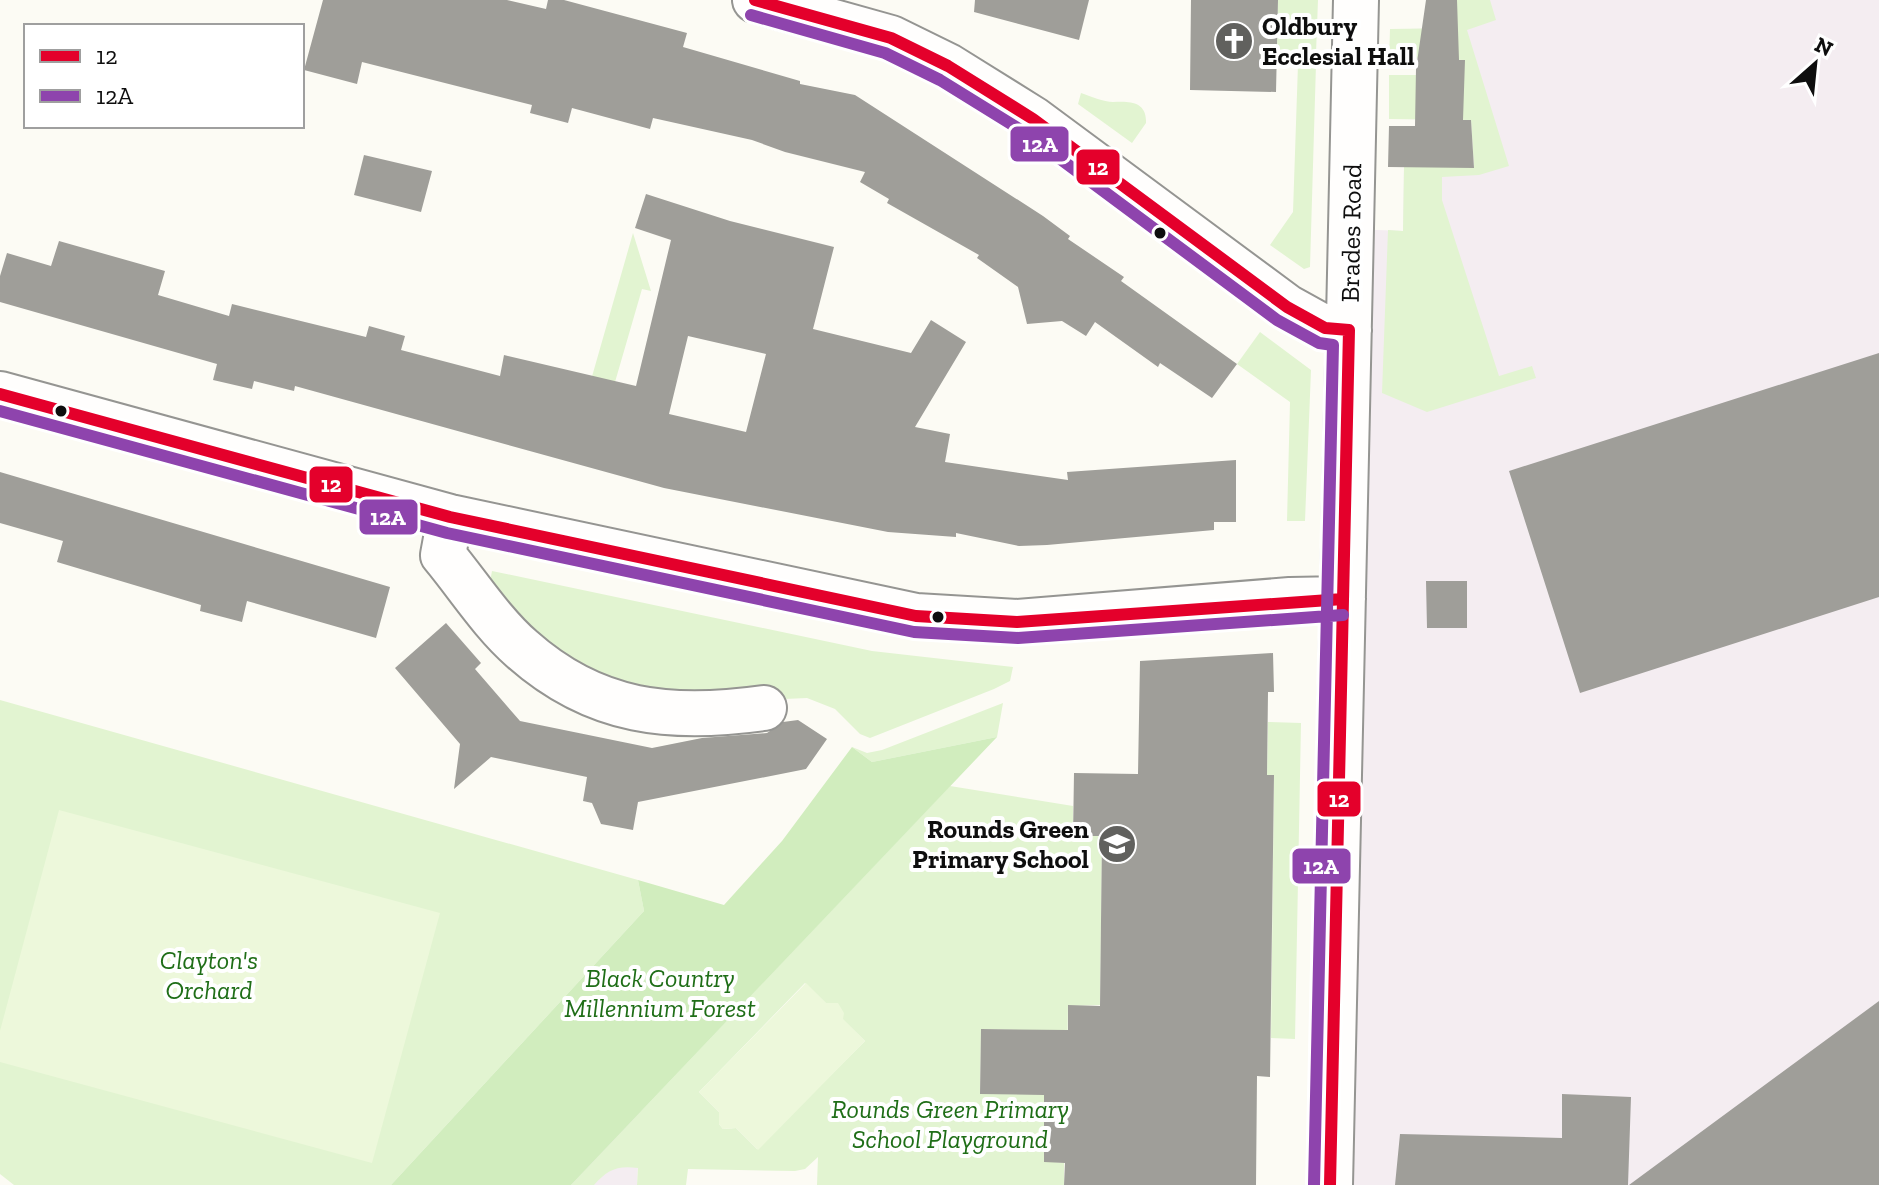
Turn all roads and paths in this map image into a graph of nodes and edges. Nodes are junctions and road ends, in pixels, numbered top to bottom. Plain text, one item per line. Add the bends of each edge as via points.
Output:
1 (755, 0) edge
2 (1356, 0) edge
3 (1349, 330) junction
4 (0, 394) edge
5 (450, 517) junction
6 (1343, 599) junction
7 (764, 708) dead end
8 (1330, 1185) edge

1 - 3 street via 891,38 948,66 1033,119 1287,307 1325,328
2 - 3 street, Brades Road
3 - 6 street, Brades Road
4 - 5 street
5 - 6 street via 916,616 1017,622
5 - 7 street via 443,555 520,648 564,682 609,703 657,713 711,716
6 - 8 street, Brades Road

